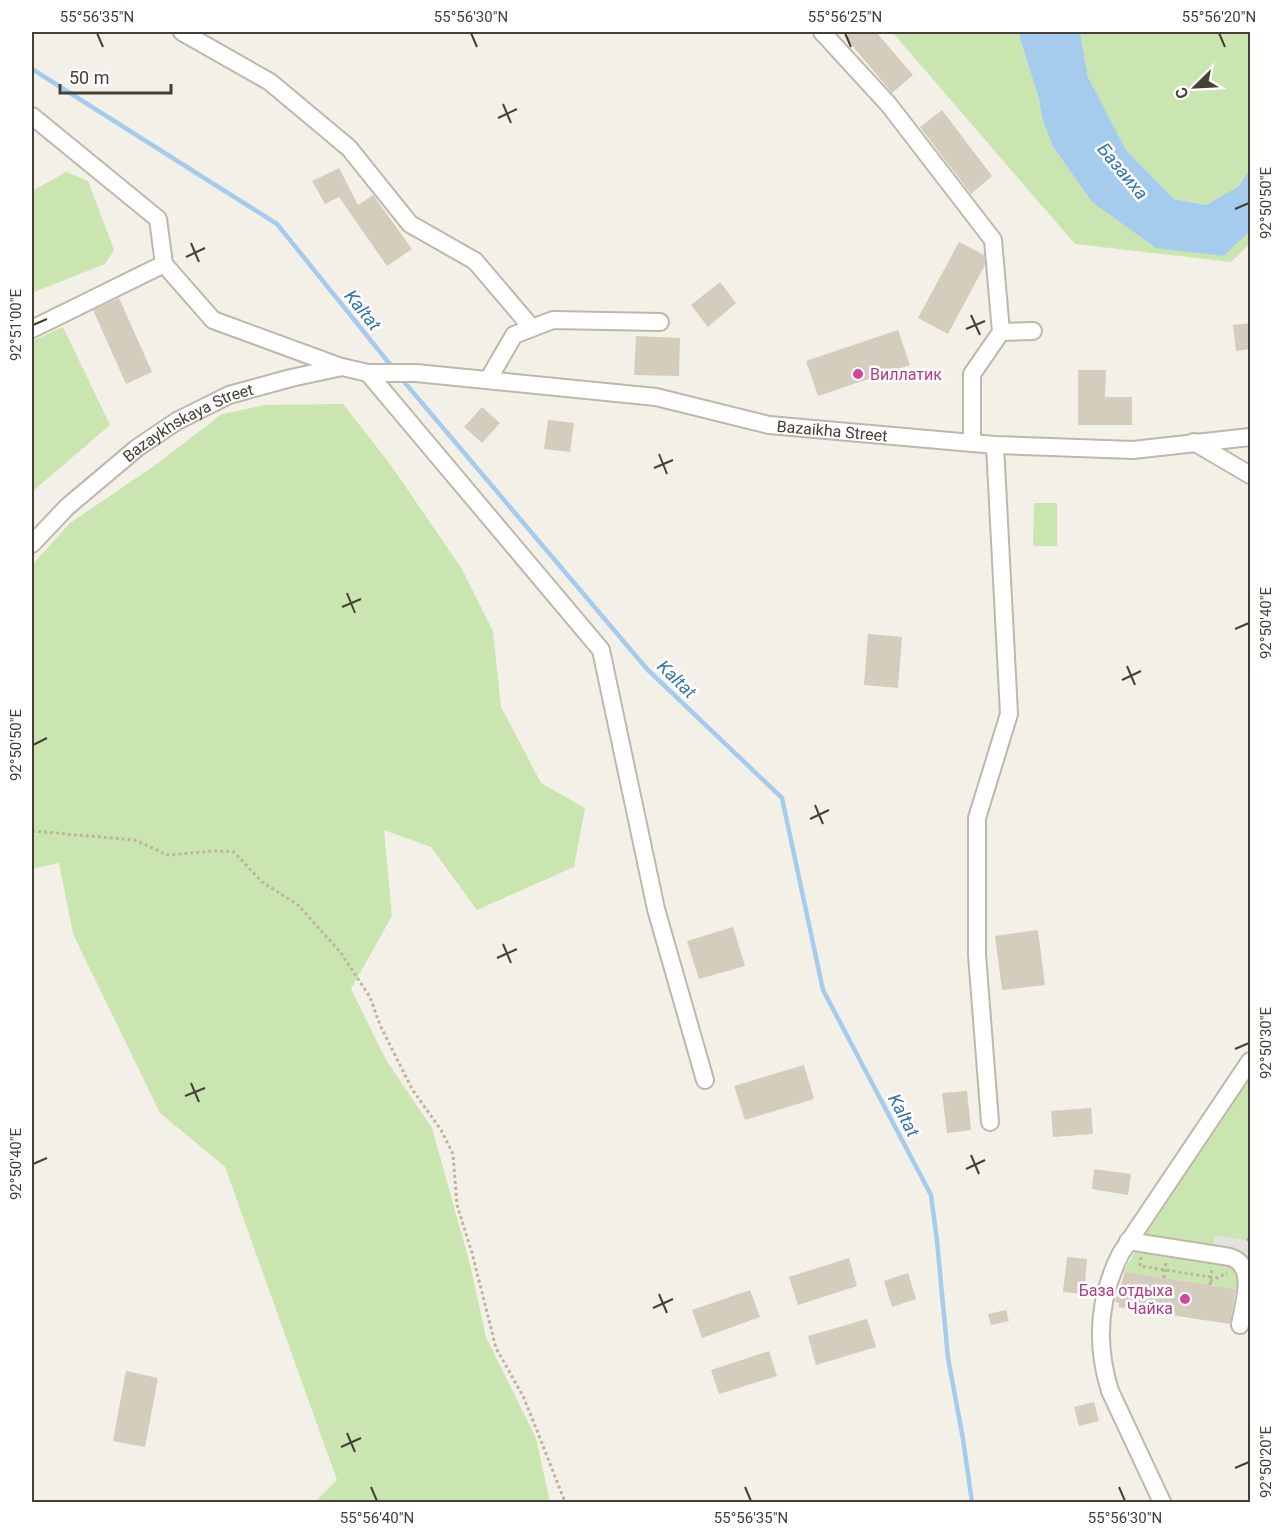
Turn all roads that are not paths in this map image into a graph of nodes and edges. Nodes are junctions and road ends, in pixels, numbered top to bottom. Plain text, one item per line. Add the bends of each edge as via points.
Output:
1 (182, 32) edge
2 (822, 32) edge
3 (32, 116) edge
4 (164, 264) junction
5 (660, 322) dead end
6 (532, 328) junction
7 (32, 329) edge
8 (1033, 331) dead end
9 (1001, 332) junction
10 (342, 368) junction
11 (373, 372) junction
12 (416, 373) joint
13 (488, 380) junction
14 (1251, 437) edge
15 (1194, 442) junction
16 (972, 443) junction
17 (995, 445) junction
18 (1251, 475) edge
19 (32, 544) edge
20 (1251, 1061) edge
21 (705, 1080) dead end
22 (990, 1122) dead end
23 (1128, 1241) junction
24 (1240, 1325) dead end
25 (1162, 1503) edge

1 - 6 street via 270,82 349,148 410,224 475,261
2 - 9 street via 889,105 993,240
3 - 4 street via 158,219
4 - 7 street
4 - 10 street via 213,320
5 - 6 street via 553,320
6 - 13 street via 514,335
8 - 9 street
9 - 16 street via 972,374
10 - 11 street, Bazaykhskaya Street
10 - 19 street, Bazaykhskaya Street via 230,395 177,421 137,448 67,507
11 - 12 street, Bazaykhskaya Street
11 - 21 street via 601,650 656,909
12 - 13 street, Bazaikha Street
13 - 16 street, Bazaikha Street via 656,397 769,425
14 - 15 street, Bazaikha Street
15 - 17 street, Bazaikha Street via 1133,450
15 - 18 street
16 - 17 street, Bazaikha Street
17 - 22 street via 1009,714 977,818 977,955
20 - 23 street
23 - 24 street via 1235,1258 1246,1274
23 - 25 street via 1113,1268 1103,1301 1101,1355 1110,1391

